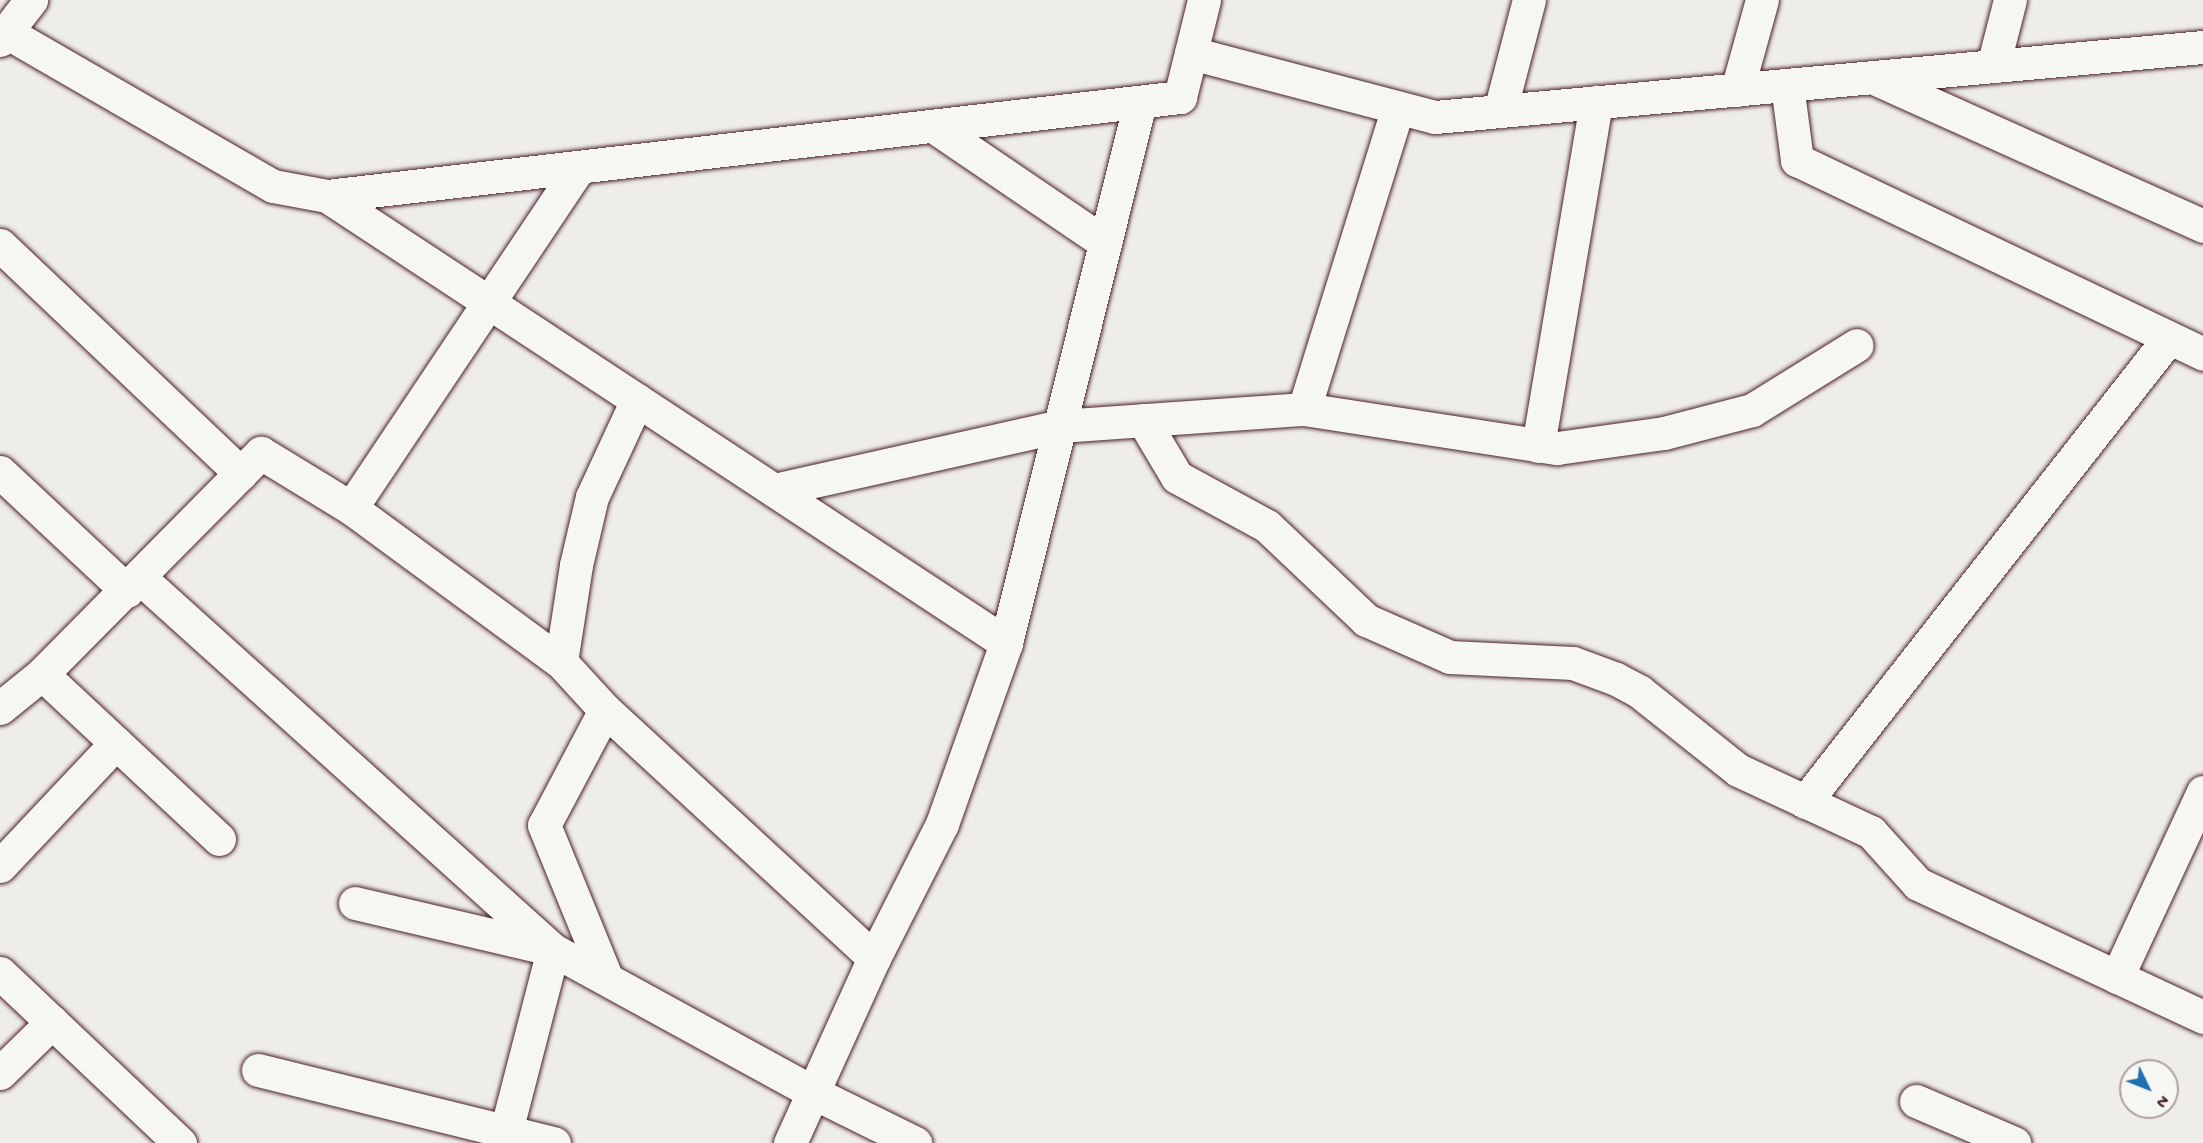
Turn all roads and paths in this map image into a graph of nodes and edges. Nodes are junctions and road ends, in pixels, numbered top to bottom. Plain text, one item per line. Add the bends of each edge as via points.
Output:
1 (31, 0) edge
2 (1204, 0) edge
3 (1529, 0) edge
4 (1762, 0) edge
5 (2010, 0) edge
6 (3, 36) edge
7 (2203, 47) edge
8 (1191, 53) junction
9 (1993, 66) junction
10 (1872, 77) junction
11 (1787, 85) junction
12 (1737, 90) junction
13 (1140, 102) junction
14 (1596, 102) junction
15 (1398, 108) junction
16 (1500, 111) junction
17 (933, 126) junction
18 (579, 167) junction
19 (327, 196) junction
20 (2203, 226) edge
21 (1105, 243) junction
22 (0, 245) edge
23 (488, 303) junction
24 (2168, 339) junction
25 (1857, 345) dead end
26 (2203, 354) edge
27 (637, 400) junction
28 (1304, 409) junction
29 (1143, 420) junction
30 (1060, 426) junction
31 (1538, 446) junction
32 (0, 472) edge
33 (241, 474) junction
34 (774, 490) junction
35 (351, 508) junction
36 (133, 584) junction
37 (1006, 643) junction
38 (561, 662) junction
39 (42, 674) junction
40 (0, 708) edge
41 (605, 711) junction
42 (116, 743) junction
43 (2202, 797) edge
44 (1805, 801) junction
45 (219, 839) dead end
46 (0, 866) edge
47 (355, 903) dead end
48 (553, 950) junction
49 (874, 958) junction
50 (0, 974) edge
51 (2117, 977) junction
52 (607, 979) junction
53 (2203, 1017) edge
54 (52, 1022) junction
55 (258, 1070) dead end
56 (0, 1074) edge
57 (814, 1094) junction
58 (1916, 1101) dead end
59 (504, 1136) edge
60 (180, 1143) edge
61 (554, 1143) edge
62 (790, 1143) edge
63 (915, 1143) edge
64 (2014, 1143) edge

1 - 6 street
2 - 8 street
3 - 16 street
4 - 12 street
5 - 9 street
6 - 19 street via 273,186
7 - 9 street
8 - 13 street via 1180,97
8 - 15 street
9 - 10 street
10 - 11 street
10 - 20 street
11 - 12 street
11 - 24 street via 1797,160
12 - 14 street
13 - 17 street
13 - 21 street
14 - 16 street
14 - 31 street
15 - 16 street via 1435,117
15 - 28 street
17 - 18 street
17 - 21 street
18 - 19 street
18 - 23 street
19 - 23 street
21 - 30 street
22 - 33 street
23 - 27 street
23 - 35 street
24 - 26 street
24 - 44 street
25 - 31 street via 1752,410 1664,433 1557,448
27 - 34 street
27 - 38 street via 592,497 576,565
28 - 29 street
28 - 31 street
29 - 30 street
29 - 44 street via 1177,477 1267,526 1366,620 1450,657 1573,663 1616,679 1640,692 1738,770
30 - 34 street
30 - 37 street
32 - 36 street
33 - 35 street via 261,453
33 - 36 street
34 - 37 street
35 - 38 street
36 - 39 street
36 - 48 street
37 - 49 street via 942,824
38 - 41 street
39 - 40 street
39 - 42 street
41 - 49 street
41 - 52 street via 544,825
42 - 45 street
42 - 46 street
43 - 51 street
44 - 51 street via 1871,832 1918,884
47 - 48 street
48 - 52 street
48 - 59 street
49 - 57 street
50 - 54 street
51 - 53 street
52 - 57 street
54 - 56 street
54 - 60 street
55 - 59 street
57 - 62 street
57 - 63 street
58 - 64 street
59 - 61 street

